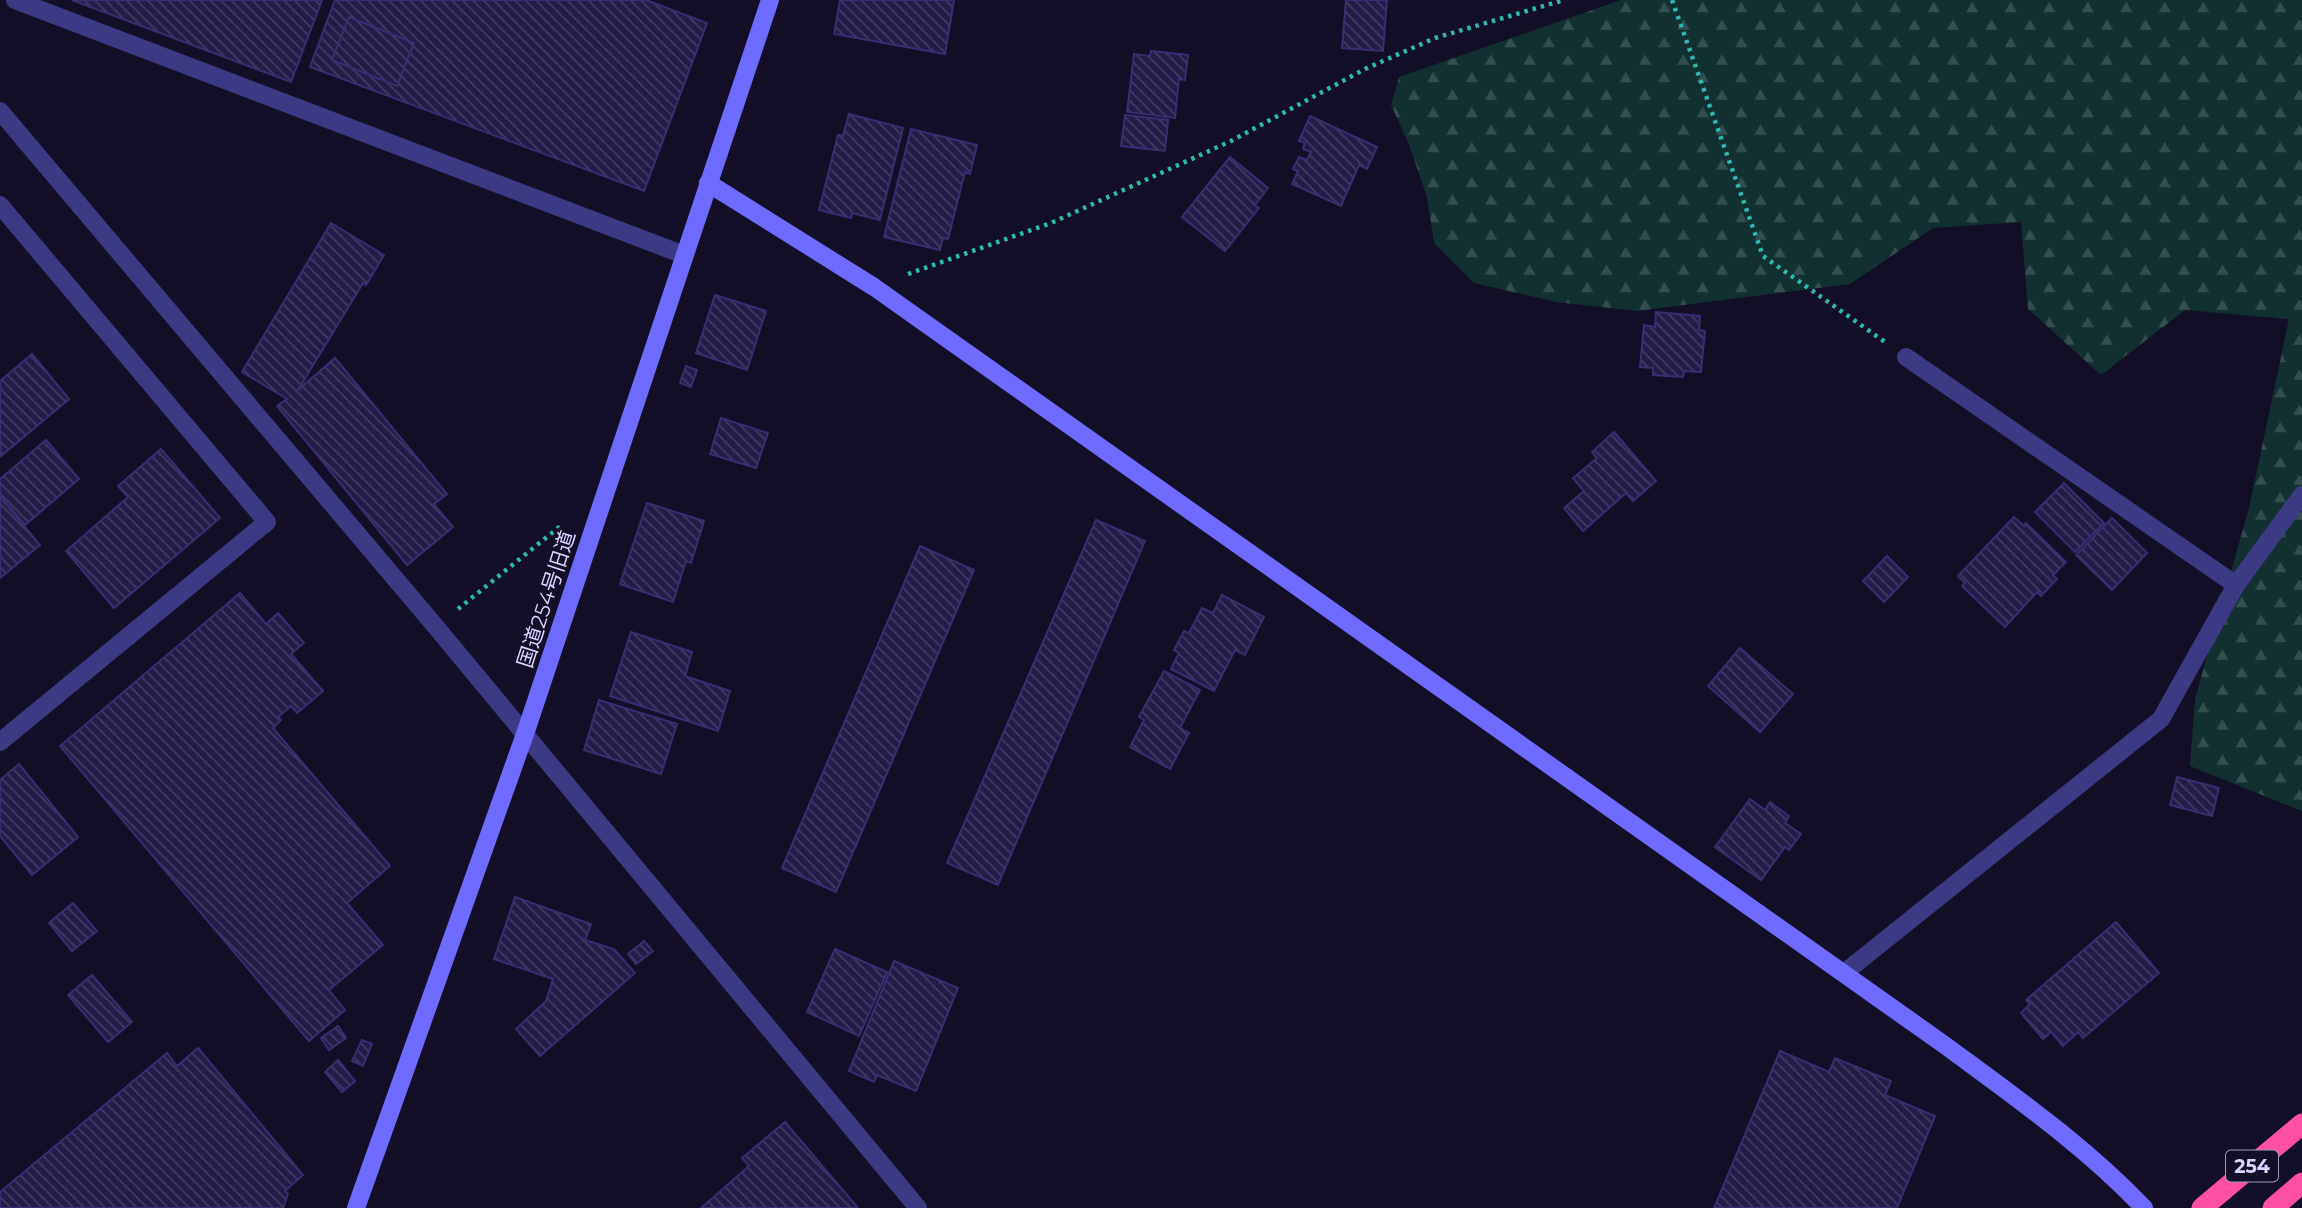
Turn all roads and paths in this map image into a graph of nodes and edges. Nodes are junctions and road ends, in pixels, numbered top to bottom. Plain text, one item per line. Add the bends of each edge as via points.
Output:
1 (15, 0) edge
2 (770, 0) edge
3 (1564, 0) edge
4 (1672, 0) edge
5 (0, 110) edge
6 (708, 183) junction
7 (0, 205) edge
8 (684, 255) junction
9 (874, 287) junction
10 (1906, 357) joint
11 (605, 491) junction
12 (2302, 495) edge
13 (2236, 585) junction
14 (436, 627) junction
15 (525, 734) junction
16 (0, 742) edge
17 (1844, 973) junction
18 (2302, 1124) edge
19 (2302, 1183) edge
20 (356, 1208) edge
21 (918, 1208) edge
22 (2144, 1208) edge
23 (2202, 1208) edge
24 (2273, 1208) edge

1 - 8 street
2 - 6 street, 国道254号旧道
3 - 9 path via 1435,38 1365,69 1231,141 1051,223
4 - 10 path via 1763,256
5 - 14 street
6 - 8 street, 国道254号旧道
6 - 9 street
7 - 16 street via 267,522
8 - 11 street, 国道254号旧道
9 - 17 street
10 - 13 street
11 - 14 path
11 - 15 street, 国道254号旧道
12 - 13 street
13 - 17 street via 2161,719
14 - 15 street
15 - 20 street, 国道254号旧道
15 - 21 street
17 - 22 street via 2049,1122
18 - 23 highway, 254
19 - 24 highway, 254

